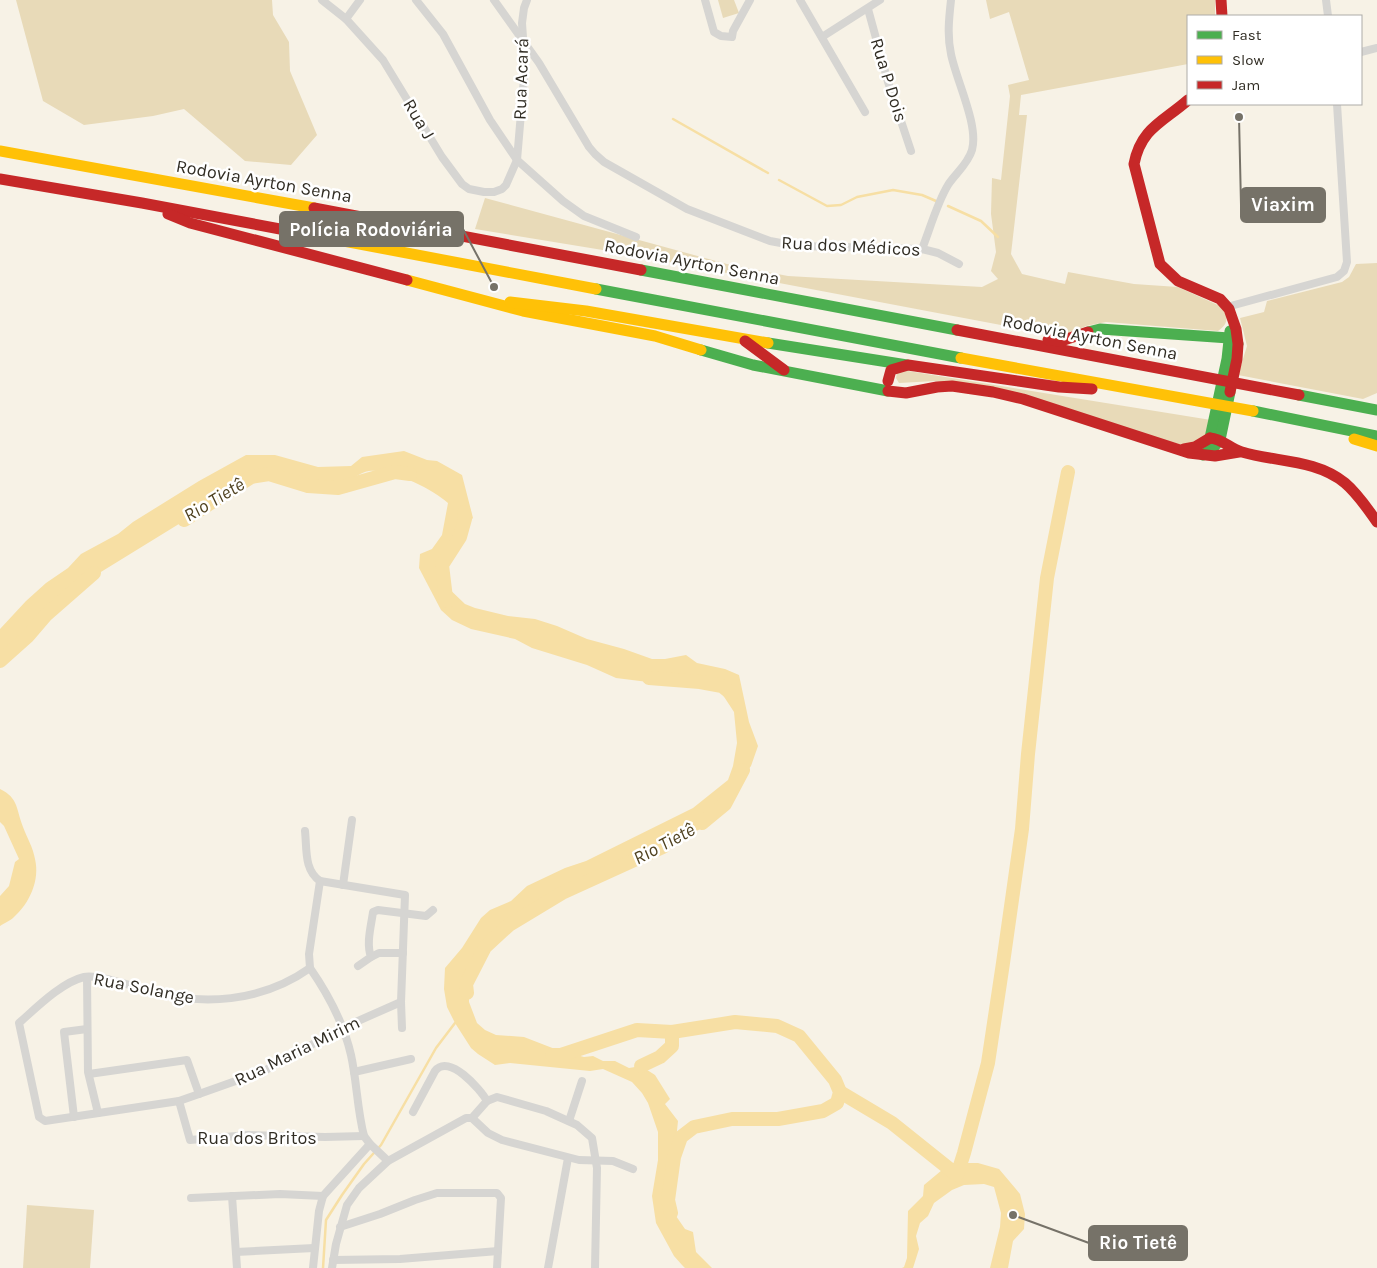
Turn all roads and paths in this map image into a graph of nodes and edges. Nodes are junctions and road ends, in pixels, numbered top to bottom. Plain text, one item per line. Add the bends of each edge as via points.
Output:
1 (322, 0) edge
2 (360, 0) edge
3 (416, 0) edge
4 (494, 0) edge
5 (527, 0) edge
6 (704, 0) edge
7 (750, 0) edge
8 (800, 0) edge
9 (880, 0) edge
10 (951, 0) edge
11 (1221, 0) edge
12 (1326, 0) edge
13 (868, 9) junction
14 (1222, 15) edge
15 (1328, 15) edge
16 (346, 19) junction
17 (822, 37) junction
18 (524, 41) junction
19 (1377, 48) edge
20 (1362, 52) edge
21 (1187, 101) edge
22 (1337, 105) edge
23 (865, 112) dead end
24 (0, 151) edge
25 (911, 151) dead end
26 (517, 160) junction
27 (0, 179) edge
28 (142, 203) junction
29 (636, 238) dead end
30 (922, 249) junction
31 (959, 264) dead end
32 (471, 297) junction
33 (1227, 307) junction
34 (890, 317) junction
35 (1088, 332) junction
36 (1206, 336) junction
37 (741, 338) junction
38 (1234, 341) junction
39 (1092, 355) junction
40 (1227, 359) junction
41 (875, 360) junction
42 (908, 365) junction
43 (789, 373) junction
44 (888, 381) junction
45 (1116, 386) junction
46 (900, 392) junction
47 (1377, 410) edge
48 (1316, 424) junction
49 (1377, 436) edge
50 (1215, 439) junction
51 (1377, 446) edge
52 (1178, 449) junction
53 (1239, 452) junction
54 (1203, 455) junction
55 (1377, 522) edge
56 (352, 820) dead end
57 (305, 831) dead end
58 (320, 881) junction
59 (343, 885) junction
60 (433, 910) dead end
61 (404, 912) junction
62 (402, 953) junction
63 (371, 957) junction
64 (358, 966) dead end
65 (310, 968) junction
66 (88, 977) junction
67 (400, 1002) junction
68 (342, 1028) junction
69 (402, 1028) dead end
70 (88, 1029) junction
71 (411, 1060) dead end
72 (354, 1072) junction
73 (89, 1074) junction
74 (582, 1081) dead end
75 (199, 1094) junction
76 (179, 1101) junction
77 (487, 1101) junction
78 (413, 1112) dead end
79 (98, 1113) junction
80 (74, 1117) junction
81 (472, 1118) junction
82 (45, 1121) joint
83 (569, 1121) junction
84 (364, 1136) junction
85 (371, 1145) junction
86 (568, 1158) junction
87 (386, 1159) junction
88 (596, 1164) junction
89 (633, 1169) dead end
90 (232, 1196) junction
91 (323, 1196) junction
92 (191, 1198) dead end
93 (340, 1227) junction
94 (314, 1248) junction
95 (498, 1251) junction
96 (236, 1252) junction
97 (332, 1264) edge
98 (237, 1268) edge
99 (313, 1268) edge
100 (497, 1268) edge
101 (548, 1268) edge
102 (595, 1268) edge

1 - 16 street, Rua J
2 - 16 street
3 - 26 street via 443,34 490,120
4 - 18 street, Rua dos Médicos
5 - 18 street, Rua Acará via 522,15
6 - 7 street via 714,32 732,37
8 - 17 street
9 - 13 street
10 - 30 street via 948,38 971,123 972,150 948,185
11 - 14 main road
12 - 15 street
13 - 17 street
13 - 25 street, Rua P Dois
16 - 26 street, Rua J via 383,60 462,184 477,192 502,189
17 - 23 street
18 - 26 street, Rua Acará
18 - 30 street, Rua dos Médicos via 595,154 687,209 781,244
19 - 20 street
21 - 33 main road via 1147,131 1137,147 1134,164 1160,264 1178,281 1220,299
22 - 33 street via 1347,262 1344,271 1337,277
24 - 34 main road, Rodovia Ayrton Senna
26 - 29 street via 584,216
27 - 28 main road
28 - 32 main road via 190,223
28 - 45 main road
30 - 31 street, Rua dos Médicos
32 - 37 main road via 586,311
32 - 43 main road via 656,336
33 - 38 main road
34 - 35 main road, Rodovia Ayrton Senna via 920,317 1047,340 1061,341
34 - 39 main road, Rodovia Ayrton Senna
35 - 36 main road, Rodovia Ayrton Senna via 1100,329
35 - 39 main road via 1083,347
36 - 38 main road, Rodovia Ayrton Senna
36 - 40 main road via 1221,347
37 - 41 main road
37 - 43 main road
38 - 40 main road
38 - 50 main road via 1237,359
39 - 47 main road, Rodovia Ayrton Senna
40 - 50 main road
41 - 42 main road
41 - 44 main road
42 - 44 main road via 891,370
42 - 45 main road via 1059,387 1090,389
43 - 46 main road
44 - 46 main road
45 - 48 main road
46 - 52 main road via 912,393 941,386 1003,394
48 - 49 main road
48 - 51 main road
50 - 52 main road via 1191,449
50 - 53 main road
50 - 54 main road via 1214,447
52 - 54 main road
53 - 54 main road
53 - 55 main road via 1311,467 1339,477
56 - 59 street
57 - 58 street via 308,866
58 - 59 street
58 - 65 street via 309,954
59 - 61 street via 405,895
60 - 61 street via 426,916
61 - 62 street
61 - 63 street via 373,912 368,950
62 - 63 street via 380,953
62 - 67 street
63 - 64 street
65 - 66 street, Rua Solange via 272,989 234,998 210,999 166,996 118,981
65 - 68 street via 323,987
66 - 70 street
66 - 82 street, Rua Solange via 56,990 19,1023 39,1117
67 - 68 street, Rua Maria Mirim
67 - 69 street
68 - 72 street
68 - 75 street, Rua Maria Mirim via 264,1071
70 - 73 street
70 - 80 street via 64,1032
71 - 72 street
72 - 84 street
73 - 75 street via 187,1060
73 - 79 street
74 - 83 street
75 - 76 street, Rua Maria Mirim
76 - 79 street, Rua Maria Mirim
76 - 84 street, Rua dos Britos via 190,1140 248,1135
77 - 78 street via 478,1087 463,1074 440,1066
77 - 81 street
77 - 83 street via 497,1097
79 - 80 street, Rua Maria Mirim
80 - 82 street, Rua Maria Mirim
81 - 86 street via 488,1133 502,1140
81 - 87 street
83 - 88 street via 592,1138
84 - 85 street
85 - 87 street
85 - 91 street
86 - 88 street
86 - 101 street
87 - 93 street via 352,1196
88 - 89 street via 613,1161
88 - 102 street
90 - 91 street
90 - 92 street
90 - 96 street
91 - 94 street
93 - 95 street via 437,1193 497,1193 501,1198
93 - 97 street
94 - 96 street
94 - 99 street
95 - 97 street
95 - 100 street
96 - 98 street

